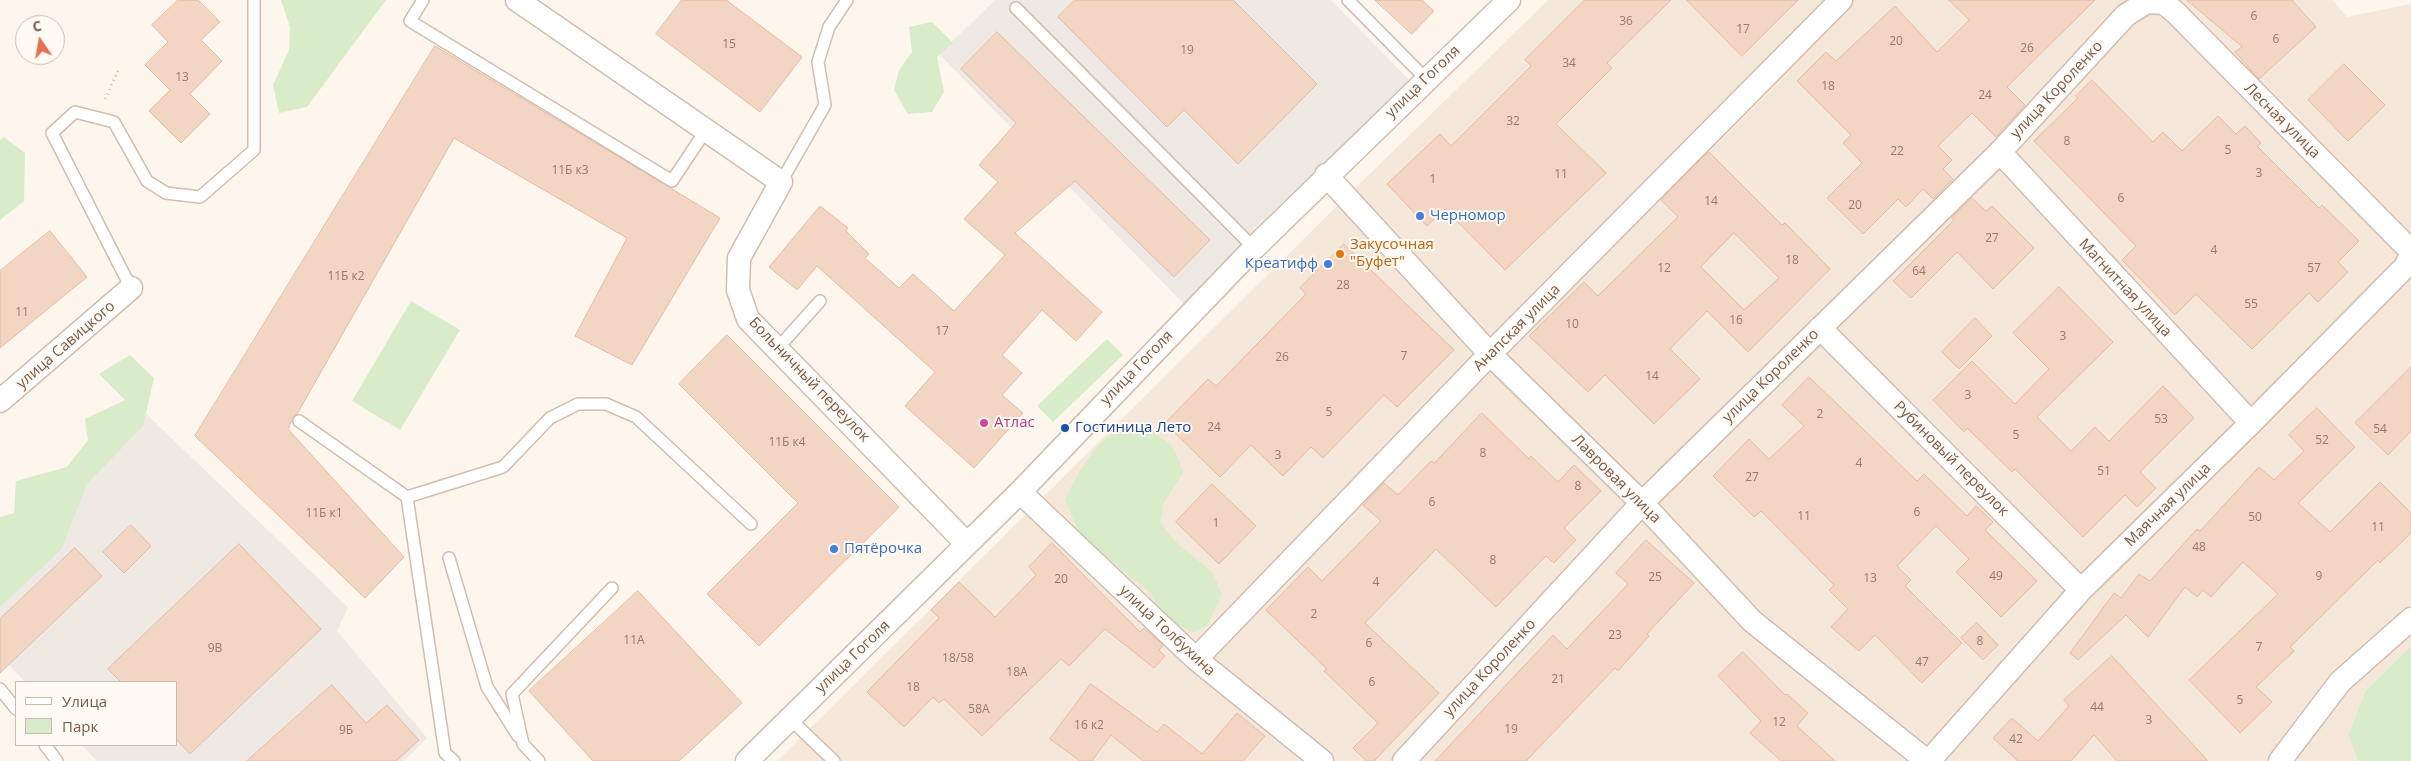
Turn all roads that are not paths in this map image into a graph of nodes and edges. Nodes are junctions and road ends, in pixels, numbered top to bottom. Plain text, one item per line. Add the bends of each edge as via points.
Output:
1 (254, 0) edge
2 (423, 0) edge
3 (517, 0) edge
4 (847, 0) edge
5 (1349, 0) edge
6 (1509, 0) edge
7 (1841, 0) edge
8 (2147, 2) joint
9 (1016, 8) dead end
10 (1426, 79) junction
11 (706, 130) junction
12 (2000, 152) junction
13 (1326, 175) junction
14 (781, 182) junction
15 (1254, 248) junction
16 (2411, 253) edge
17 (131, 288) joint
18 (820, 301) dead end
19 (1820, 328) junction
20 (777, 349) junction
21 (1490, 354) junction
22 (0, 402) edge
23 (298, 421) dead end
24 (2251, 423) junction
25 (1020, 492) junction
26 (406, 498) junction
27 (1642, 503) junction
28 (750, 524) dead end
29 (966, 543) junction
30 (449, 558) dead end
31 (612, 588) dead end
32 (2081, 590) junction
33 (2411, 619) edge
34 (1196, 660) junction
35 (0, 688) edge
36 (15, 708) edge
37 (790, 719) junction
38 (524, 744) junction
39 (46, 746) edge
40 (58, 761) edge
41 (454, 761) edge
42 (539, 761) edge
43 (747, 761) edge
44 (834, 761) edge
45 (1322, 761) edge
46 (1404, 761) edge
47 (1928, 761) edge
48 (2280, 761) edge

1 - 17 lane via 254,150 200,197 166,194 147,181 114,122 75,112 52,133
2 - 11 lane via 410,21 672,181
3 - 11 street
4 - 14 lane via 829,27 818,62 825,105
5 - 10 lane
6 - 10 street, улица Гоголя
7 - 21 street, Анапская улица
8 - 12 street, улица Короленко via 2126,15
8 - 16 street, Лесная улица via 2164,3 2176,13
9 - 15 lane
10 - 13 street, улица Гоголя
11 - 14 street
12 - 19 street, улица Короленко
12 - 24 street, Магнитная улица
13 - 15 street, улица Гоголя
13 - 21 street, Лавровая улица
14 - 20 street, Больничный переулок via 739,258 738,290 748,320
15 - 25 street, улица Гоголя
16 - 24 street, Маячная улица via 2405,267
17 - 22 street, улица Савицкого
18 - 20 lane
19 - 27 street, улица Короленко
19 - 32 street, Рубиновый переулок
20 - 29 street, Больничный переулок
21 - 27 street, Лавровая улица
21 - 34 street, Анапская улица
23 - 26 lane
24 - 32 street, Маячная улица
25 - 29 street, улица Гоголя
25 - 34 street, улица Толбухина
26 - 28 lane via 503,466 550,418 578,404 606,404 636,417
26 - 41 lane via 445,752
27 - 46 street, улица Короленко
27 - 47 street, Лавровая улица via 1752,621
29 - 37 street, улица Гоголя
30 - 38 lane via 487,687
31 - 38 lane via 512,694
32 - 47 street, Маячная улица
33 - 48 street via 2340,682
34 - 45 street, улица Толбухина
35 - 36 lane
37 - 43 street, улица Гоголя
37 - 44 lane
38 - 42 lane
39 - 40 lane

